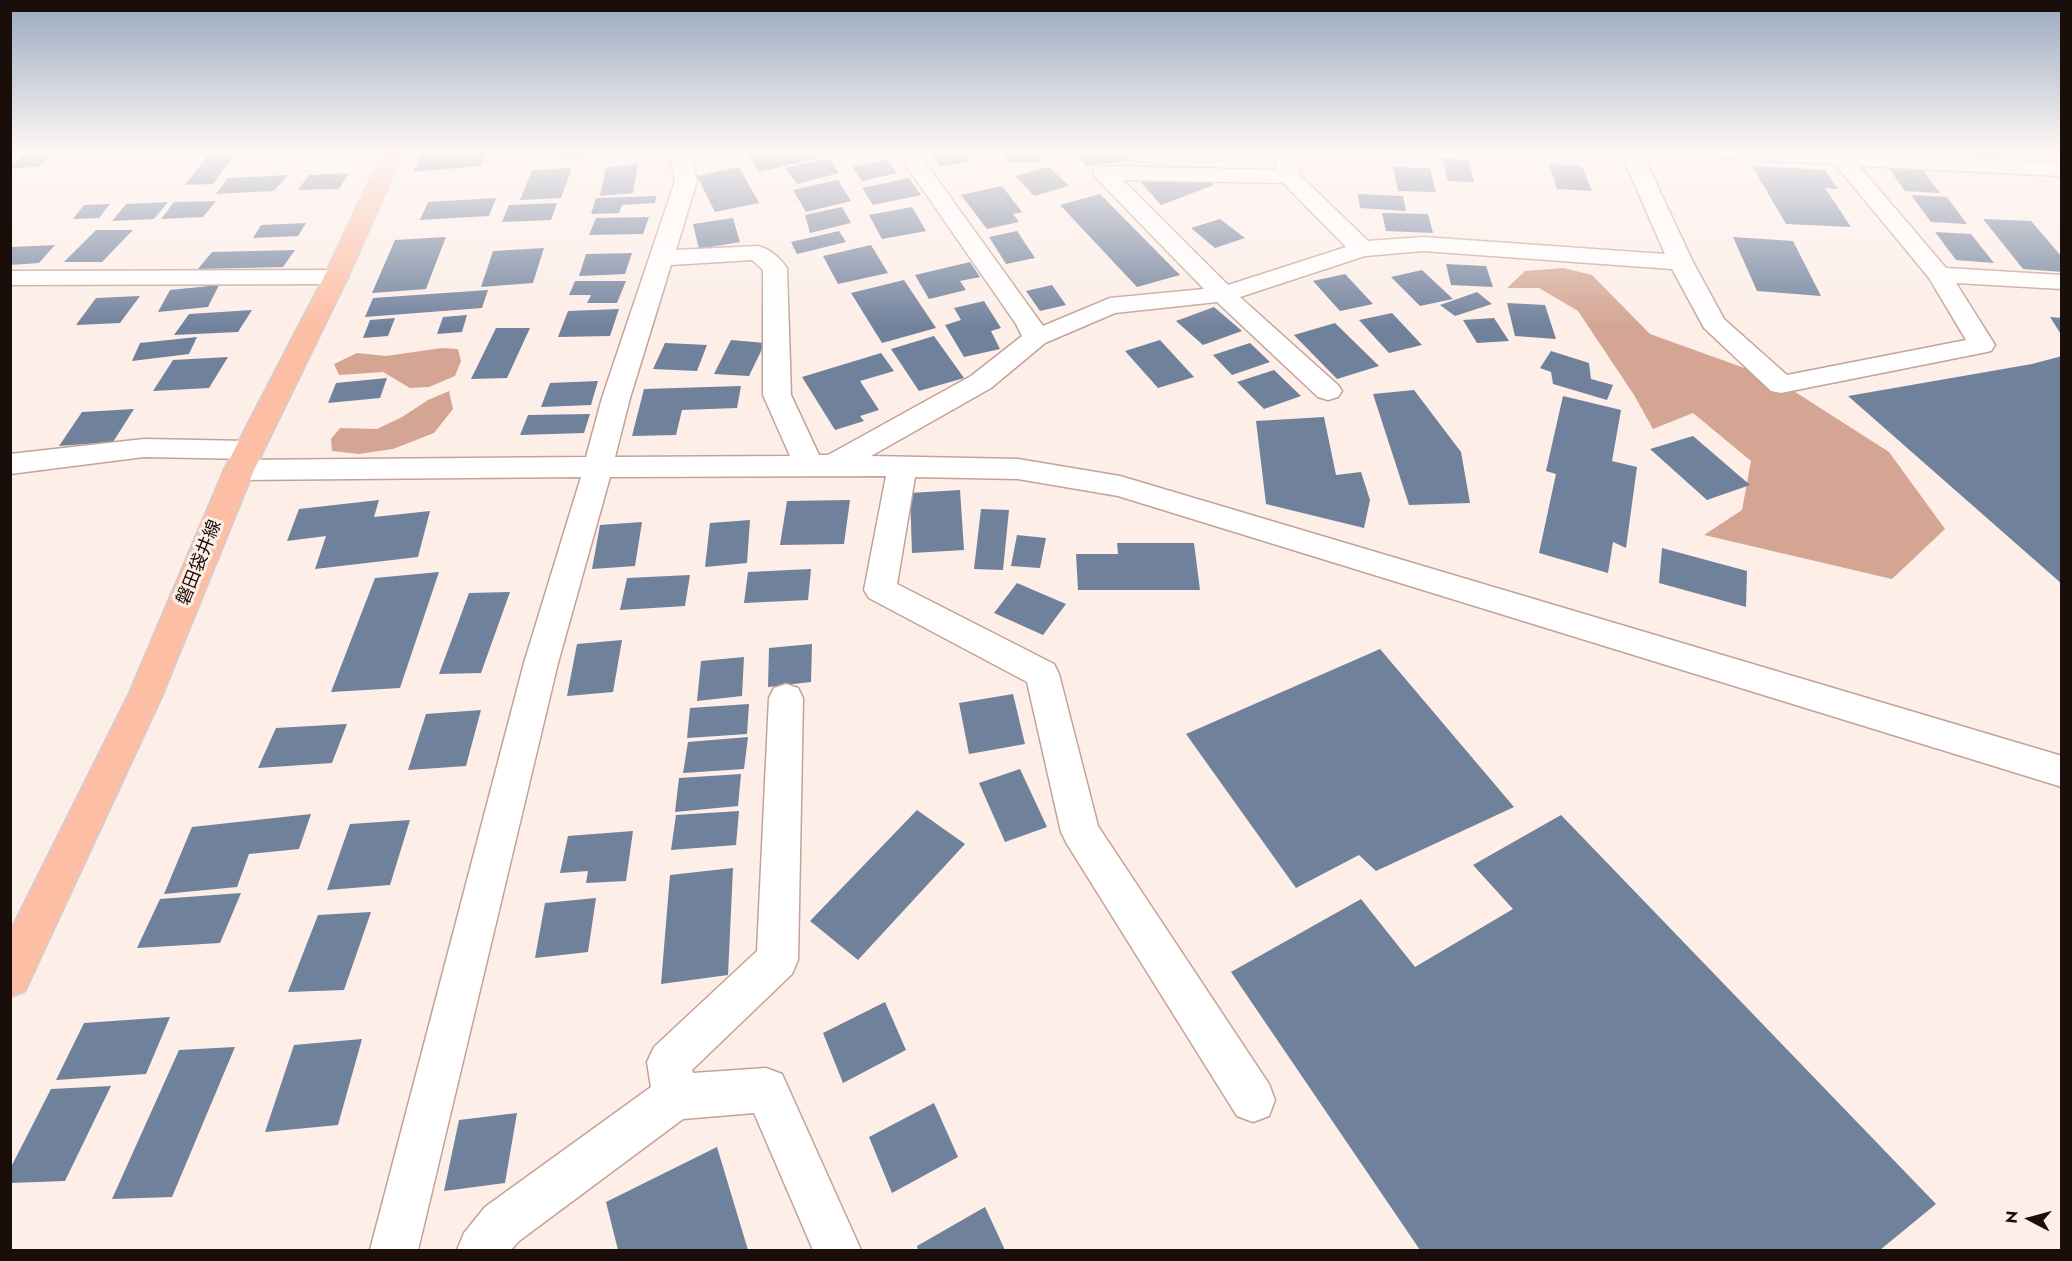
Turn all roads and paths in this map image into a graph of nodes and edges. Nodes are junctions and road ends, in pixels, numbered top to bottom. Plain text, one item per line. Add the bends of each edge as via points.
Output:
1 (367, 210) edge
2 (677, 210) edge
3 (948, 210) edge
4 (1140, 210) edge
5 (1322, 210) edge
6 (1657, 210) edge
7 (1885, 210) edge
8 (1362, 249) junction
9 (662, 258) junction
10 (1681, 262) junction
11 (1939, 275) junction
12 (336, 277) junction
13 (10, 278) edge
14 (2061, 282) edge
15 (1223, 294) junction
16 (1036, 338) junction
17 (1328, 391) dead end
18 (244, 460) junction
19 (10, 464) edge
20 (821, 465) junction
21 (598, 467) junction
22 (902, 467) junction
23 (786, 698) dead end
24 (2061, 772) edge
25 (10, 977) edge
26 (675, 1097) junction
27 (1253, 1100) dead end
28 (394, 1251) edge
29 (481, 1251) edge
30 (837, 1251) edge

1 - 12 main road, 磐田袋井線
2 - 9 street
3 - 16 street
4 - 15 street
5 - 8 street
6 - 10 street
7 - 11 street
8 - 10 street via 1423,244
8 - 15 street
9 - 20 street via 758,253 775,268 777,395
9 - 21 street
10 - 11 street via 1713,323 1781,385 1982,345
11 - 14 street
12 - 13 street
12 - 18 main road, 磐田袋井線
15 - 16 street via 1110,306
15 - 17 street
16 - 20 street via 981,382
18 - 19 street via 144,448
18 - 21 street
18 - 25 main road, 磐田袋井線 via 145,696
20 - 21 street
20 - 22 street
21 - 28 street via 541,663
22 - 24 street via 1018,469 1120,486
22 - 27 street via 880,590 1042,674 1080,832
23 - 26 street via 777,960 669,1062
26 - 29 street via 502,1224
26 - 30 street via 766,1090

